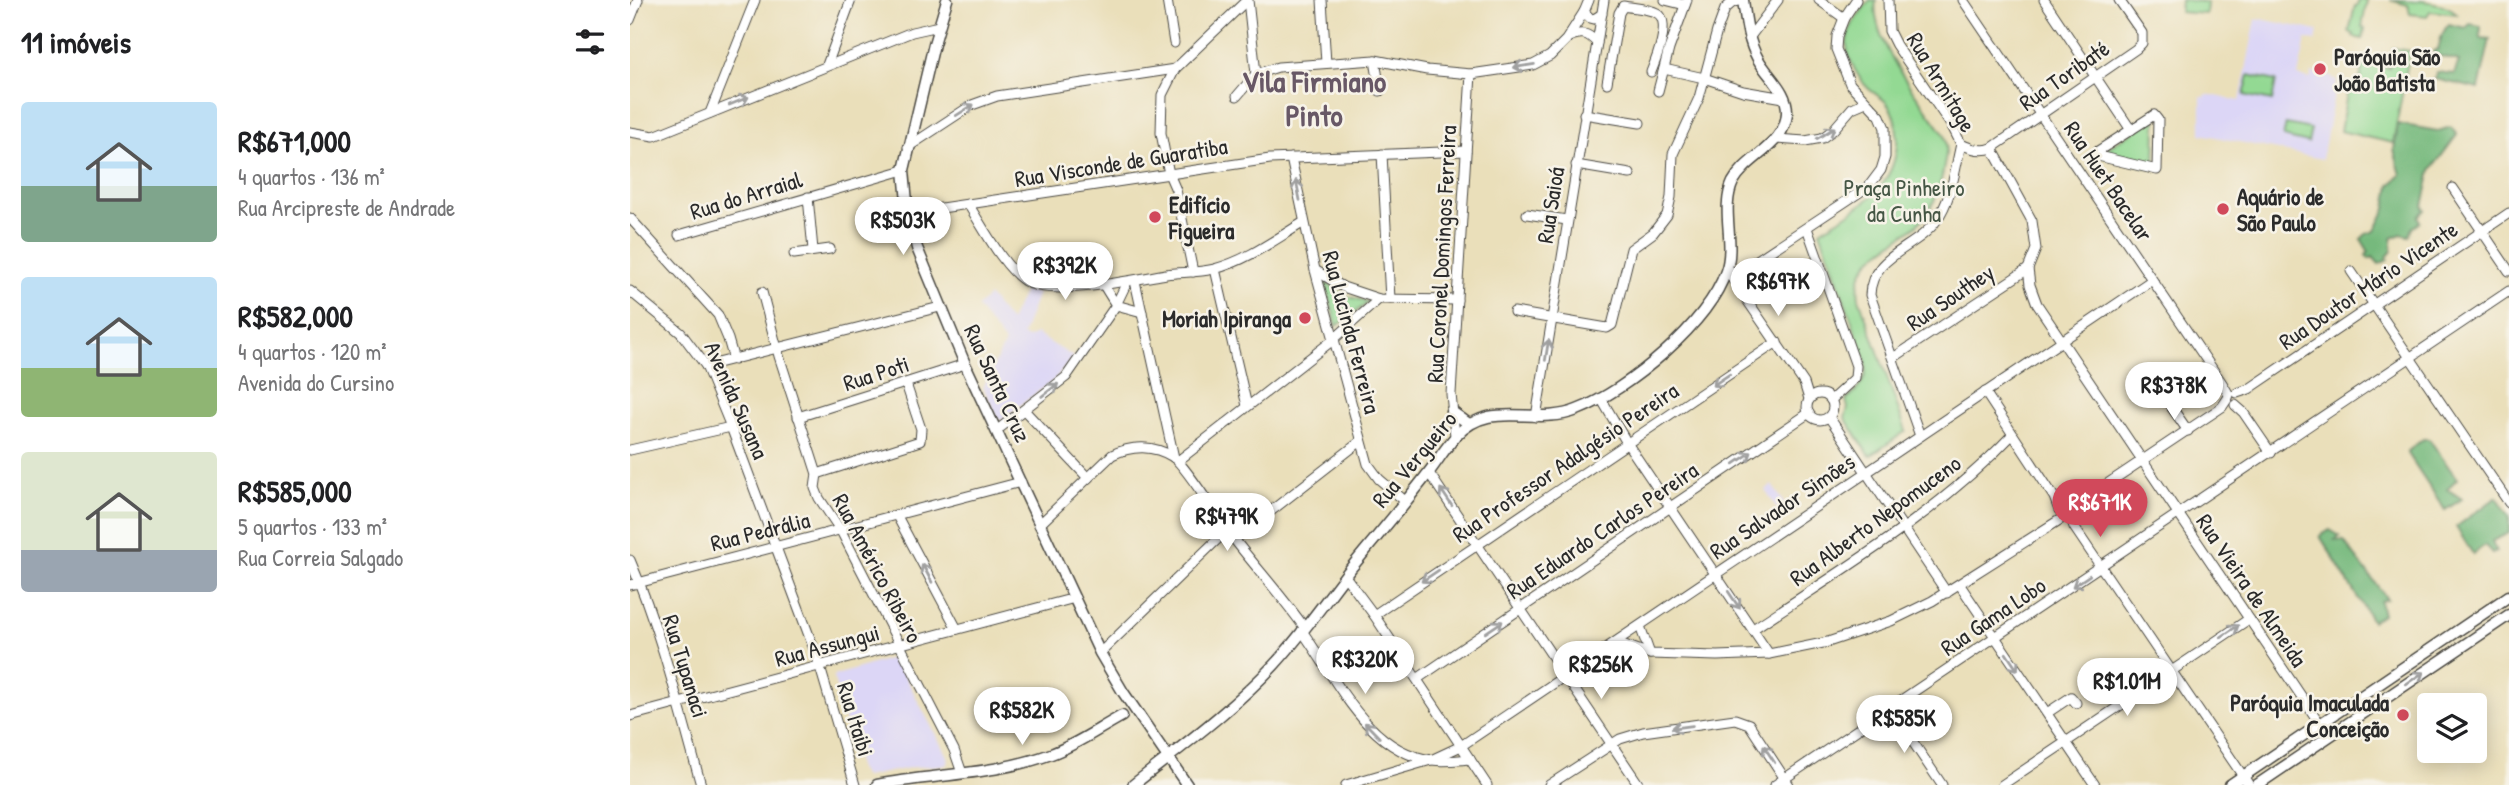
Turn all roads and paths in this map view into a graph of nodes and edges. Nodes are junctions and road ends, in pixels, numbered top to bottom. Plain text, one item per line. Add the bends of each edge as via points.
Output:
1 (638, 0) edge
2 (755, 0) edge
3 (851, 0) edge
4 (947, 0) edge
5 (1167, 0) edge
6 (1248, 0) edge
7 (1322, 0) edge
8 (1589, 0) edge
9 (1604, 0) edge
10 (1665, 0) edge
11 (1743, 0) edge
12 (1778, 0) edge
13 (1819, 0) edge
14 (1856, 0) edge
15 (1888, 0) edge
16 (1963, 0) edge
17 (2044, 0) edge
18 (2119, 0) edge
19 (1624, 3) edge
20 (1686, 3) edge
21 (1584, 12) junction
22 (1602, 14) junction
23 (1844, 18) junction
24 (630, 20) edge
25 (939, 26) junction
26 (1567, 38) junction
27 (1749, 38) junction
28 (1174, 43) dead end
29 (1597, 43) junction
30 (1376, 60) junction
31 (1326, 63) junction
32 (827, 65) junction
33 (1175, 69) junction
34 (1664, 69) junction
35 (1651, 72) dead end
36 (1256, 74) junction
37 (1471, 74) junction
38 (2096, 76) junction
39 (1704, 78) junction
40 (1607, 83) dead end
41 (1380, 91) dead end
42 (1658, 91) dead end
43 (1237, 96) dead end
44 (1784, 98) junction
45 (1866, 102) junction
46 (709, 113) junction
47 (1584, 114) junction
48 (2041, 115) junction
49 (1640, 123) dead end
50 (2131, 130) junction
51 (630, 132) edge
52 (1776, 139) junction
53 (1961, 144) junction
54 (908, 148) junction
55 (1992, 148) junction
56 (1466, 151) junction
57 (1382, 154) junction
58 (1291, 158) junction
59 (1576, 165) junction
60 (904, 170) junction
61 (1169, 174) junction
62 (1630, 174) dead end
63 (2453, 188) dead end
64 (808, 197) junction
65 (968, 204) junction
66 (908, 213) junction
67 (2509, 213) edge
68 (1527, 214) dead end
69 (630, 218) edge
70 (1567, 220) junction
71 (1304, 222) junction
72 (1807, 228) junction
73 (2482, 231) junction
74 (679, 235) dead end
75 (830, 249) dead end
76 (813, 250) junction
77 (794, 254) dead end
78 (1215, 269) junction
79 (2028, 269) junction
80 (1315, 270) junction
81 (1727, 271) junction
82 (2351, 271) dead end
83 (2509, 271) edge
84 (1193, 272) junction
85 (1131, 281) junction
86 (2152, 281) junction
87 (1103, 284) junction
88 (630, 291) edge
89 (2509, 291) edge
90 (762, 292) dead end
91 (1379, 299) junction
92 (1390, 299) junction
93 (1457, 300) junction
94 (2374, 304) junction
95 (1116, 305) junction
96 (940, 307) junction
97 (1142, 312) junction
98 (1514, 312) dead end
99 (1552, 317) junction
100 (1333, 340) junction
101 (1777, 342) junction
102 (2061, 342) junction
103 (777, 349) junction
104 (1893, 358) junction
105 (2411, 359) junction
106 (734, 360) junction
107 (965, 363) junction
108 (706, 366) junction
109 (906, 384) junction
110 (1984, 392) junction
111 (2163, 395) dead end
112 (1814, 397) junction
113 (1602, 400) junction
114 (1831, 400) junction
115 (2235, 400) junction
116 (1247, 405) junction
117 (1024, 410) junction
118 (1451, 411) junction
119 (1808, 413) junction
120 (799, 417) junction
121 (1536, 417) junction
122 (1829, 417) junction
123 (1469, 424) junction
124 (731, 427) junction
125 (996, 431) junction
126 (2188, 431) junction
127 (2012, 435) junction
128 (1455, 436) junction
129 (1920, 436) junction
130 (1361, 442) junction
131 (1628, 443) junction
132 (630, 450) edge
133 (2271, 453) junction
134 (1176, 459) junction
135 (2141, 461) junction
136 (1867, 472) junction
137 (1429, 473) junction
138 (817, 474) junction
139 (1088, 478) junction
140 (1021, 482) junction
141 (1405, 501) junction
142 (2509, 503) edge
143 (1671, 507) junction
144 (2066, 512) junction
145 (897, 516) junction
146 (2178, 516) junction
147 (1039, 525) junction
148 (1903, 529) junction
149 (1227, 530) junction
150 (841, 531) junction
151 (1235, 540) junction
152 (1478, 544) junction
153 (777, 546) junction
154 (630, 560) edge
155 (2101, 567) junction
156 (1716, 574) junction
157 (1345, 576) junction
158 (635, 584) edge
159 (1960, 585) junction
160 (1947, 593) junction
161 (2509, 596) edge
162 (1074, 598) junction
163 (1521, 608) junction
164 (1374, 615) junction
165 (2509, 615) edge
166 (2249, 619) junction
167 (1640, 626) junction
168 (957, 629) junction
169 (1303, 629) junction
170 (1753, 629) junction
171 (1995, 638) junction
172 (1616, 642) junction
173 (898, 645) junction
174 (1100, 653) junction
175 (1650, 654) junction
176 (1769, 654) junction
177 (820, 667) junction
178 (2171, 671) junction
179 (1567, 675) junction
180 (1417, 679) junction
181 (1123, 692) junction
182 (2076, 703) dead end
183 (679, 704) junction
184 (1890, 708) junction
185 (2047, 713) junction
186 (630, 716) edge
187 (1122, 716) junction
188 (2320, 724) junction
189 (1146, 726) junction
190 (1611, 742) junction
191 (2066, 742) junction
192 (1461, 746) junction
193 (1404, 753) junction
194 (1168, 757) junction
195 (1470, 759) junction
196 (1431, 760) junction
197 (1407, 768) junction
198 (962, 773) junction
199 (2246, 780) edge
200 (922, 781) edge
201 (1787, 782) edge
202 (701, 785) edge
203 (855, 785) edge
204 (877, 785) edge
205 (1133, 785) edge
206 (1186, 785) edge
207 (1346, 785) edge
208 (1487, 785) edge
209 (1549, 785) edge
210 (1639, 785) edge
211 (1775, 785) edge
212 (1942, 785) edge
213 (2002, 785) edge
214 (2095, 785) edge
215 (2230, 785) edge
216 (2256, 785) edge

1 - 24 street
2 - 46 street
3 - 32 street
4 - 25 main road, Rua Santa Cruz
5 - 28 street
6 - 33 street
6 - 36 street
7 - 31 street
8 - 21 street
9 - 22 street, Rua Saioá
10 - 20 street
11 - 27 main road
11 - 39 street via 1725,9
12 - 27 street
13 - 23 street
14 - 23 street
15 - 53 street, Rua Armitage via 1889,31 1896,45
16 - 48 street, Rua Huet Bacelar
17 - 38 street
18 - 38 street, Rua Toribaté via 2142,33 2142,43
19 - 35 street via 1661,17 1661,47
19 - 40 street
20 - 34 street
21 - 22 street via 1594,19
21 - 26 street
22 - 29 street, Rua Saioá
23 - 45 street via 1836,49 1850,84
25 - 32 street via 919,29
25 - 54 main road, Rua Santa Cruz
26 - 29 street via 1588,33
26 -> 37 street via 1538,63
27 - 44 main road
29 - 47 street, Rua Saioá
30 - 31 street
30 - 37 street
30 - 41 street
31 - 36 street
46 -> 32 street
54 -> 33 street via 972,105 997,96
33 - 61 street via 1160,109
34 - 39 street
34 - 42 street
36 - 43 street
37 - 56 street, Rua Coronel Domingos Ferreira
38 - 48 street, Rua Toribaté
38 - 50 street
39 - 44 street
39 - 99 street via 1673,154 1667,215 1631,249 1612,325 1607,328
44 - 52 main road via 1786,116
52 -> 45 street via 1822,138 1852,108
45 - 72 street via 1885,128 1881,170 1869,186
46 - 51 street via 654,136
47 - 49 street
47 - 59 street, Rua Saioá
48 - 55 street, Rua Toribaté
48 - 86 street, Rua Huet Bacelar
50 - 50 street via 2098,150 2098,156 2156,170 2157,116
52 - 81 main road, Rua Vergueiro via 1740,173 1731,189
53 - 55 street
53 - 104 street, Rua Armitage via 1951,190 1937,220 1887,259 1873,276 1870,295
54 - 60 main road, Rua Santa Cruz
55 - 79 street, Rua Vieira de Almeida via 2032,221 2036,249
56 - 57 street, Rua Visconde de Guaratiba
56 - 93 street, Rua Coronel Domingos Ferreira
57 - 58 street, Rua Visconde de Guaratiba
57 - 92 street
58 - 61 street, Rua Visconde de Guaratiba
71 -> 58 street, Rua Lucinda Ferreira
59 - 62 street
59 - 70 street, Rua Saioá
60 - 64 street, Rua do Arraial
60 - 66 main road, Rua Santa Cruz
61 - 65 street, Rua Visconde de Guaratiba
61 - 84 street via 1177,190
63 - 73 street
64 - 74 street, Rua do Arraial
64 - 76 street
65 - 66 street, Rua Visconde de Guaratiba
65 - 87 street via 1024,281 1052,288
66 - 96 main road, Rua Santa Cruz
67 - 73 street, Rua Doutor Mário Vicente
68 - 70 street
69 - 106 street via 718,315
70 - 99 street, Rua Saioá
71 - 78 street
71 - 80 street, Rua Lucinda Ferreira
72 - 81 street via 1739,272
72 - 114 street via 1856,366 1855,378
73 - 83 street
73 - 94 street, Rua Doutor Mário Vicente
75 - 76 street
76 - 77 street
78 - 84 street
78 - 116 street
79 - 102 street, Rua Vieira de Almeida via 2037,304
79 - 104 street, Rua Southey
80 - 91 street via 1343,287
80 - 100 street, Rua Lucinda Ferreira
81 - 101 street
81 - 113 main road, Rua Vergueiro via 1696,319 1672,345
82 - 94 street
84 - 85 street
85 - 87 street
85 - 95 street
85 - 97 street
86 - 102 street, Rua Salvador Simões
86 - 115 street, Rua Huet Bacelar
87 - 95 street
88 - 108 street, Avenida Susana via 681,332
89 - 105 street, Rua Gama Lobo
90 - 103 street, Rua Américo Ribeiro
91 - 92 street
91 - 100 street
92 - 93 street
93 - 118 street, Rua Coronel Domingos Ferreira
94 - 105 street
94 - 115 street, Rua Doutor Mário Vicente
95 - 97 street
117 -> 95 street via 1066,377
96 - 103 street
96 - 107 main road, Rua Santa Cruz
97 - 134 street
98 - 99 street
121 -> 99 street, Rua Saioá
100 - 116 street
100 - 130 street, Rua Lucinda Ferreira
101 - 112 street
101 -> 131 street, Rua Professor Adalgésio Pereira
102 - 110 street, Rua Salvador Simões
102 - 135 street, Rua Vieira de Almeida
103 - 106 street
103 - 120 street, Rua Américo Ribeiro
104 - 129 street, Rua Armitage
105 - 133 street, Rua Gama Lobo
105 - 142 street
106 - 108 street
107 - 109 street, Rua Poti
107 - 125 main road, Rua Santa Cruz
108 - 124 street, Avenida Susana
109 - 120 street, Rua Poti
109 - 138 street via 921,429 920,441
110 - 127 street
110 - 129 street, Rua Salvador Simões
111 - 126 street
112 - 114 street
112 - 119 street via 1807,404
113 - 121 main road, Rua Vergueiro via 1573,412
113 - 131 street
114 - 122 street
115 - 126 street, Rua Doutor Mário Vicente
115 - 133 street, Rua Huet Bacelar
116 - 134 street
117 - 125 street
117 - 139 street
118 - 123 main road
118 - 128 street, Rua Coronel Domingos Ferreira
119 - 122 street via 1818,420
143 -> 119 street, Rua Eduardo Carlos Pereira
120 - 138 street, Rua Américo Ribeiro
121 - 123 main road, Rua Vergueiro via 1495,414
122 - 136 street
123 - 128 main road, Rua Vergueiro
124 - 132 street
124 - 153 street, Avenida Susana
125 - 140 main road, Rua Santa Cruz
126 - 135 street, Rua Doutor Mário Vicente
127 - 144 street
127 - 148 street, Rua Alberto Nepomuceno via 1972,475
128 - 137 main road, Rua Vergueiro
129 - 136 street, Rua Salvador Simões
130 - 141 street, Rua Lucinda Ferreira via 1373,473
130 - 151 street
131 - 143 street
131 - 152 street, Rua Professor Adalgésio Pereira
133 - 146 street, Rua Gama Lobo
134 - 139 street via 1153,448 1125,449
134 - 149 street
135 - 144 street, Rua Doutor Mário Vicente
135 - 146 street, Rua Vieira de Almeida
136 - 148 street
136 - 156 street, Rua Salvador Simões
137 - 141 main road, Rua Vergueiro
152 -> 137 street
138 - 150 street, Rua Américo Ribeiro via 816,493
139 - 147 street
140 - 145 street, Rua Pedrália
140 - 147 main road, Rua Santa Cruz
141 - 157 main road, Rua Vergueiro
143 - 156 street
143 - 163 street, Rua Eduardo Carlos Pereira
144 - 155 street
144 - 159 street, Rua Doutor Mário Vicente
145 - 150 street, Rua Pedrália
168 -> 145 street
146 - 155 street, Rua Gama Lobo
146 - 166 street, Rua Vieira de Almeida
147 - 162 main road, Rua Santa Cruz
148 - 160 street
148 - 170 street, Rua Alberto Nepomuceno
149 - 151 street
149 - 174 street
150 - 153 street, Rua Pedrália
150 - 173 street, Rua Américo Ribeiro
151 - 169 street
152 - 163 street
152 -> 164 street, Rua Professor Adalgésio Pereira
153 - 158 street, Rua Pedrália
153 - 177 street, Rua Itaibi
154 - 158 street, Rua Tupanaci
155 -> 171 street, Rua Gama Lobo
155 - 178 street
156 - 167 street, Rua Salvador Simões
156 -> 170 street
157 - 164 street
157 - 169 main road, Rua Vergueiro
158 - 183 street, Rua Tupanaci
159 - 160 street, Rua Doutor Mário Vicente
159 - 171 street
160 - 176 street, Rua Doutor Mário Vicente via 1855,634
161 - 188 main road
162 - 168 street, Rua Assungui
162 - 174 main road, Rua Santa Cruz
163 - 179 street
180 -> 163 street, Rua Eduardo Carlos Pereira
164 - 180 street
216 -> 165 main road
178 -> 166 street
166 - 188 street, Rua Vieira de Almeida
167 - 172 street, Rua Salvador Simões
167 - 175 street
168 - 173 street, Rua Assungui
193 -> 169 street via 1365,723
169 - 194 main road, Rua Vergueiro via 1253,687
170 - 176 street
171 - 184 street, Rua Gama Lobo
171 -> 185 street
172 - 175 street, Rua Doutor Mário Vicente
172 - 179 street, Rua Salvador Simões
173 - 177 street, Rua Assungui
173 - 198 street, Rua Américo Ribeiro
174 - 181 main road, Rua Santa Cruz
175 - 176 street, Rua Doutor Mário Vicente
177 - 183 street, Rua Assungui
177 - 203 street, Rua Itaibi
178 - 191 street
178 - 199 street
179 - 190 street
179 - 192 street, Rua Salvador Simões
180 - 192 street
181 - 187 main road
181 - 189 main road, Rua Santa Cruz
182 - 185 street via 2071,697
183 - 186 street, Rua Assungui
183 - 202 street, Rua Tupanaci
184 - 201 street, Rua Gama Lobo
184 - 212 street
185 - 191 street
187 - 189 main road
187 - 198 main road via 1050,754
188 - 199 main road
189 - 194 main road, Rua Santa Cruz
201 -> 190 street via 1749,724 1735,719 1643,732
190 - 209 street
190 - 210 street
191 - 213 street
191 - 214 street
192 - 195 street
192 - 196 street, Rua Salvador Simões
193 - 196 street
193 - 197 street
194 - 205 main road, Rua Vergueiro
194 - 206 main road, Rua Santa Cruz
195 - 196 street, Rua Salvador Simões
195 - 208 street
196 - 197 street, Rua Salvador Simões
197 - 207 street, Rua Salvador Simões
198 - 200 main road
199 - 215 main road
200 - 204 main road
201 - 211 street, Rua Gama Lobo

